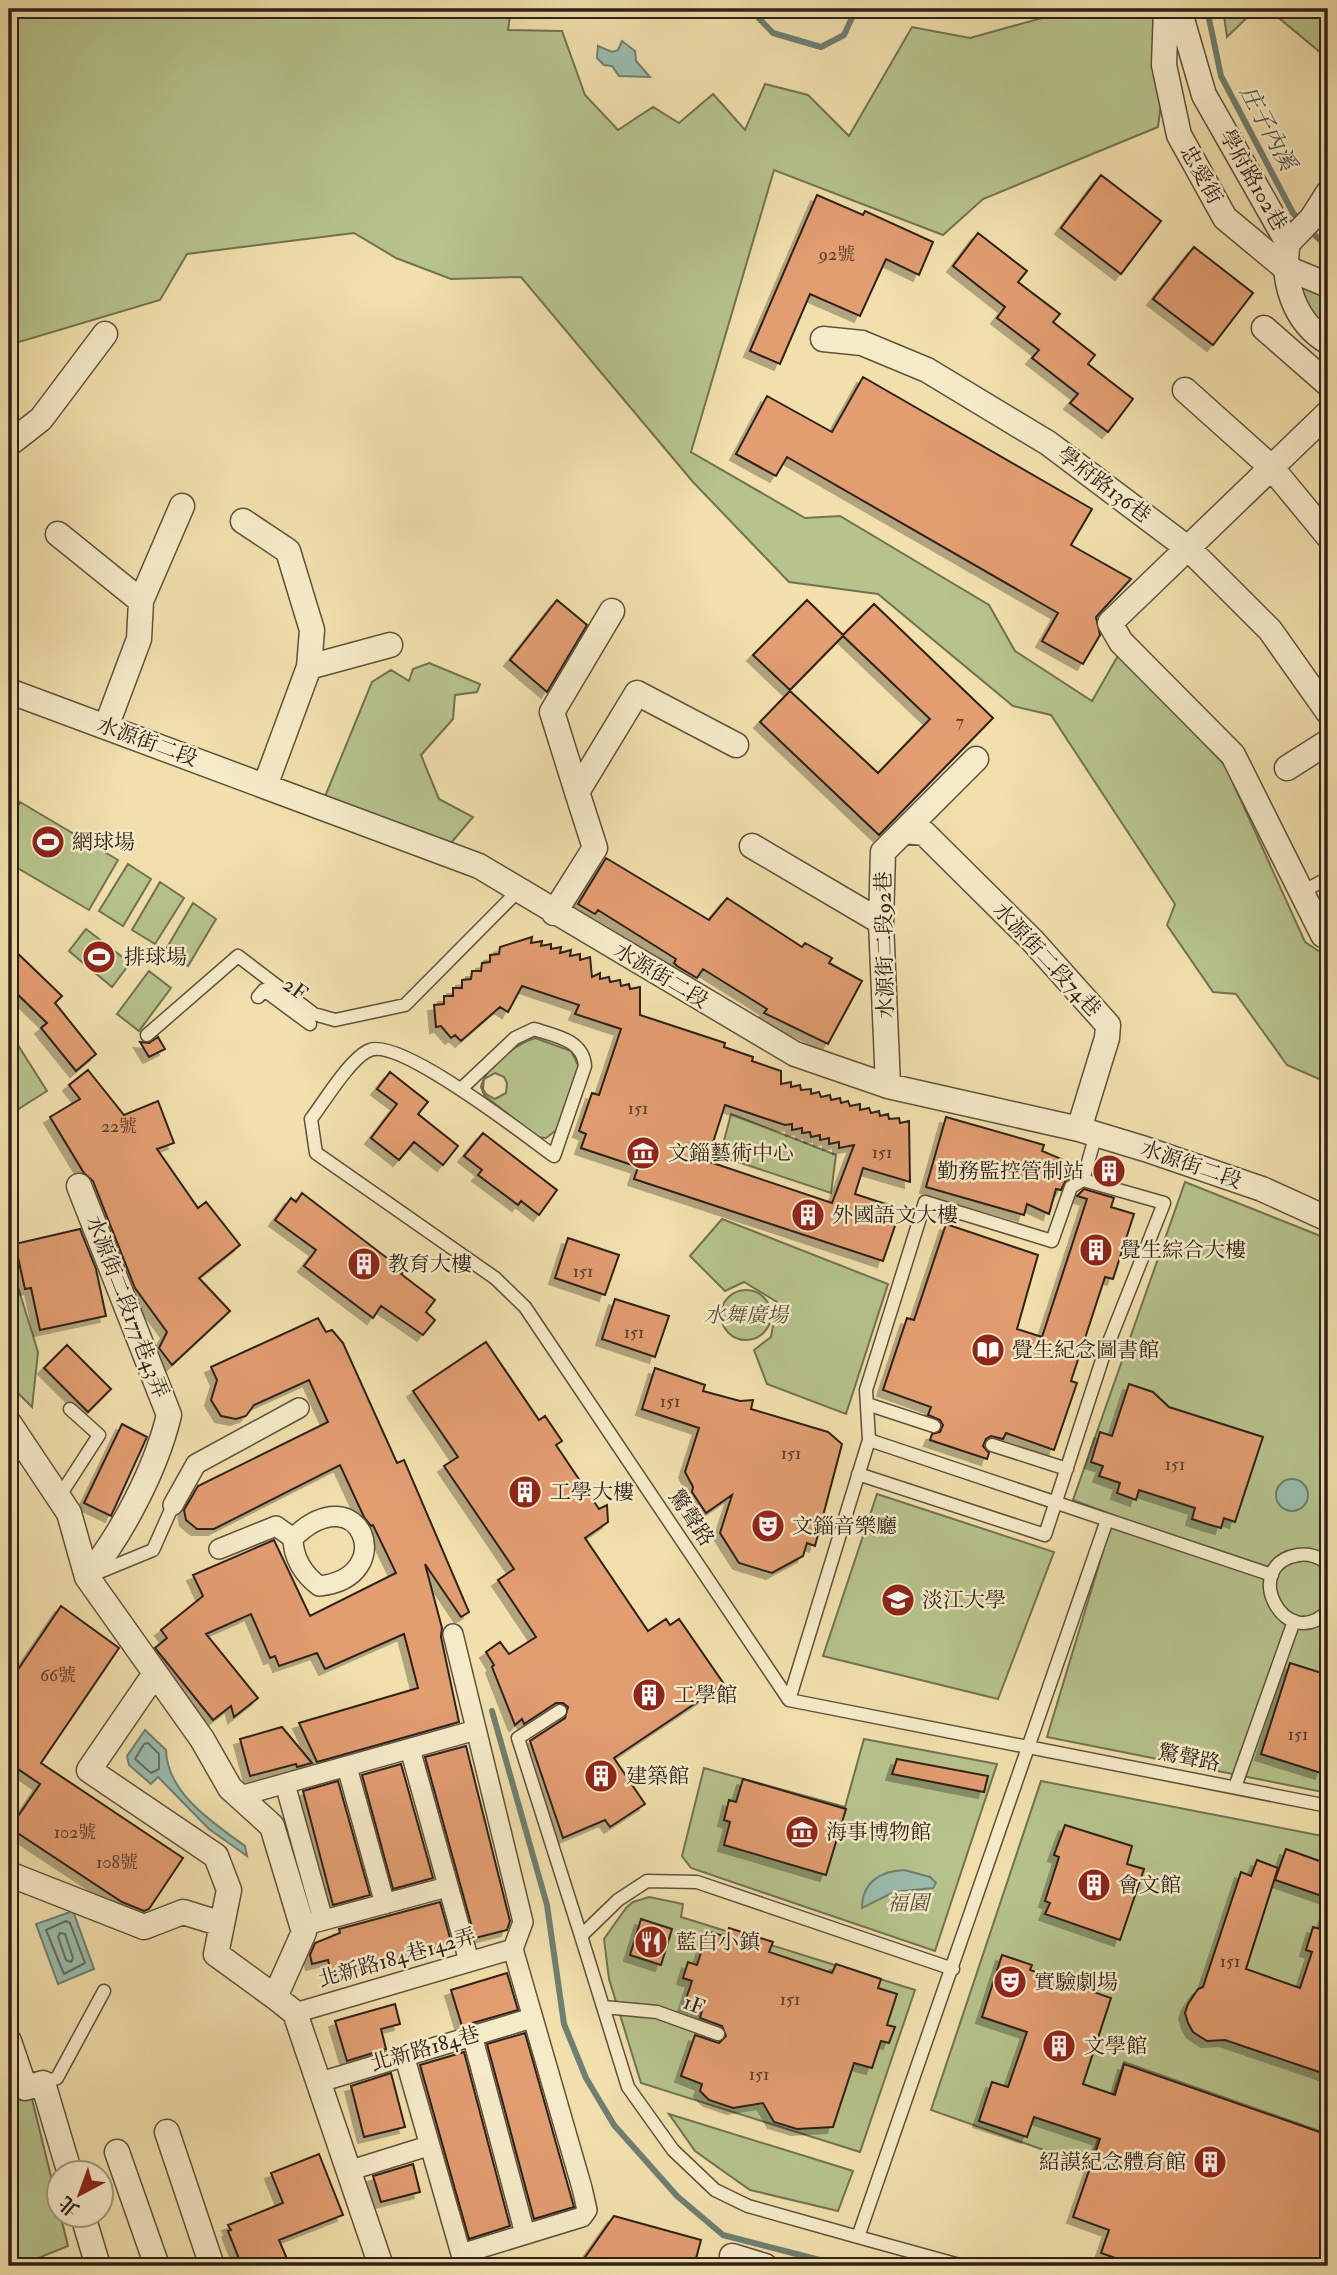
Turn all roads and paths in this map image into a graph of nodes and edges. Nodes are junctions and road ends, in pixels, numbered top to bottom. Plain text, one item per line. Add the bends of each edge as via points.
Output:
1 (1166, 9) edge
2 (1179, 9) edge
3 (1328, 193) edge
4 (1288, 243) junction
5 (1284, 267) junction
6 (1328, 285) edge
7 (1264, 328) dead end
8 (105, 334) dead end
9 (823, 339) dead end
10 (1328, 342) edge
11 (1328, 384) edge
12 (1185, 390) dead end
13 (1328, 413) edge
14 (9, 443) edge
15 (1271, 467) junction
16 (182, 506) dead end
17 (243, 521) dead end
18 (58, 534) dead end
19 (1328, 536) edge
20 (1190, 550) junction
21 (141, 601) junction
22 (612, 611) dead end
23 (390, 645) dead end
24 (309, 667) junction
25 (9, 691) edge
26 (1328, 712) edge
27 (106, 727) junction
28 (1328, 742) edge
29 (736, 745) dead end
30 (976, 759) dead end
31 (1287, 768) dead end
32 (265, 786) junction
33 (577, 792) junction
34 (905, 831) junction
35 (752, 846) dead end
36 (1328, 878) edge
37 (519, 890) junction
38 (1301, 892) junction
39 (554, 912) junction
40 (881, 922) junction
41 (1323, 935) dead end
42 (258, 997) dead end
43 (335, 1020) junction
44 (293, 1023) dead end
45 (310, 1024) junction
46 (147, 1035) dead end
47 (888, 1086) junction
48 (462, 1088) junction
49 (1087, 1131) junction
50 (1083, 1180) junction
51 (79, 1186) dead end
52 (1328, 1219) edge
53 (867, 1404) junction
54 (299, 1408) dead end
55 (70, 1409) dead end
56 (9, 1423) edge
57 (934, 1426) dead end
58 (869, 1440) junction
59 (992, 1445) dead end
60 (1066, 1469) junction
61 (858, 1474) junction
62 (59, 1497) junction
63 (1055, 1503) junction
64 (173, 1506) joint
65 (1107, 1520) junction
66 (293, 1538) dead end
67 (219, 1549) dead end
68 (1328, 1565) edge
69 (1272, 1576) junction
70 (87, 1577) junction
71 (1328, 1611) edge
72 (1294, 1621) junction
73 (453, 1634) dead end
74 (154, 1675) junction
75 (789, 1700) junction
76 (560, 1711) dead end
77 (476, 1730) junction
78 (1029, 1747) junction
79 (410, 1749) junction
80 (347, 1766) junction
81 (285, 1784) junction
82 (1235, 1787) junction
83 (240, 1796) junction
84 (1328, 1805) edge
85 (9, 1874) edge
86 (447, 1887) junction
87 (385, 1904) junction
88 (313, 1923) junction
89 (222, 1924) junction
90 (581, 1936) junction
91 (513, 1949) junction
92 (470, 1961) junction
93 (953, 1969) junction
94 (103, 1991) dead end
95 (275, 1997) junction
96 (604, 2007) junction
97 (295, 2013) junction
98 (532, 2018) junction
99 (718, 2034) dead end
100 (472, 2035) junction
101 (9, 2041) edge
102 (404, 2055) junction
103 (317, 2083) junction
104 (25, 2088) edge
105 (167, 2132) dead end
106 (428, 2146) junction
107 (117, 2152) dead end
108 (64, 2160) edge
109 (348, 2171) junction
110 (85, 2230) edge
111 (525, 2234) junction
112 (858, 2237) junction
113 (732, 2256) dead end
114 (90, 2264) edge
115 (157, 2266) edge
116 (212, 2266) edge
117 (381, 2266) edge
118 (765, 2266) edge
119 (963, 2266) edge

1 - 5 street, 忠愛街 via 1164,65 1179,135 1225,218
2 - 4 street, 學府路102巷 via 1204,95
3 - 4 street
4 - 5 street, 學府路102巷
5 - 6 street, 忠愛街
5 - 10 street, 學府路102巷 via 1297,310 1317,336
7 - 11 street
8 - 14 street via 41,419
9 - 20 street, 學府路136巷 via 862,343 928,370 1048,443
12 - 15 street
13 - 15 street
15 - 19 street
15 - 20 street
16 - 21 street
17 - 24 street via 288,551 312,630
18 - 21 street
20 - 26 street, 學府路136巷 via 1270,630
20 - 38 street via 1110,623 1121,642 1233,755
21 - 27 street via 139,639
22 - 33 street via 552,712
23 - 24 street
24 - 32 street
25 - 27 street, 水源街二段
27 - 32 street, 水源街二段
28 - 31 street
29 - 33 street via 636,693
30 - 34 street, 水源街二段92巷
32 - 37 street, 水源街二段 via 479,866
33 - 39 street via 595,848
34 - 40 street, 水源街二段92巷 via 883,852
34 - 49 street, 水源街二段74巷 via 923,833 1032,940 1108,1026
35 - 40 street
36 - 38 lane
37 - 39 street, 水源街二段
37 - 43 lane via 405,1004
38 - 41 street
39 - 47 street, 水源街二段 via 795,1054
40 - 47 street, 水源街二段92巷
42 - 45 lane, 2F via 264,990
43 - 45 lane
43 - 46 lane via 314,1014 238,956
44 - 45 lane
47 - 49 street, 水源街二段
48 - 48 lane, 驚聲路 via 554,1156 585,1066 584,1056 579,1047 534,1029 515,1038
48 - 75 lane, 驚聲路 via 387,1049 371,1049 357,1059 311,1119 316,1153 495,1278 524,1307
49 - 50 lane
49 - 52 street, 水源街二段 via 1262,1189
50 - 53 lane via 1071,1187 1052,1241 925,1202 866,1390
50 - 60 lane via 1164,1203 1103,1357
51 - 70 street, 水源街二段177巷43弄 via 169,1415 161,1448 104,1555
53 - 57 lane
53 - 58 lane
54 - 64 street via 197,1464
55 - 62 lane via 99,1434
56 - 62 street
58 - 61 lane
58 - 63 lane
59 - 60 lane
60 - 63 lane
61 - 63 lane via 1045,1535
61 - 75 lane
62 - 70 street via 69,1513
63 - 65 lane
64 - 70 lane via 153,1550
65 - 69 lane
65 - 78 lane
66 - 67 street via 276,1526
68 - 69 lane via 1315,1556 1295,1555 1285,1559
69 - 72 lane via 1271,1599
70 - 74 street
71 - 72 lane via 1315,1620
72 - 82 lane
73 - 77 street
74 - 83 street via 202,1739 230,1788
74 - 89 street via 89,1770 216,1856 229,1890
75 - 78 lane, 驚聲路
76 - 90 lane via 518,1738
77 - 79 street
77 - 91 street via 523,1922
78 - 82 lane, 驚聲路
78 - 93 lane
79 - 80 street
79 - 86 street
80 - 81 street
80 - 87 street
81 - 83 street
81 - 88 street
82 - 84 lane, 驚聲路
83 - 88 street via 272,1826
85 - 89 street via 144,1927 183,1912
86 - 87 street
86 - 92 street
87 - 88 street
88 - 95 street via 304,1932
89 - 95 street via 216,1954
90 - 93 lane via 618,1900 647,1881 697,1882
90 - 96 lane
91 - 92 street, 北新路184巷142弄
91 - 98 street
92 - 97 street, 北新路184巷142弄
93 - 112 lane
94 - 104 lane via 57,2078
95 - 97 street
96 - 99 lane, 1F via 657,2012
96 - 112 lane via 628,2087 673,2150 715,2190 748,2206
97 - 103 street
98 - 100 street, 北新路184巷
98 - 111 street via 587,2210 582,2217
100 - 102 street, 北新路184巷
100 - 111 street
101 - 104 street
102 - 103 street, 北新路184巷
102 - 106 street
103 - 109 street
104 - 108 street
105 - 116 street
106 - 109 street
106 - 111 street via 461,2254
107 - 115 street
109 - 117 street
110 - 114 street
112 - 119 lane
113 - 118 street

